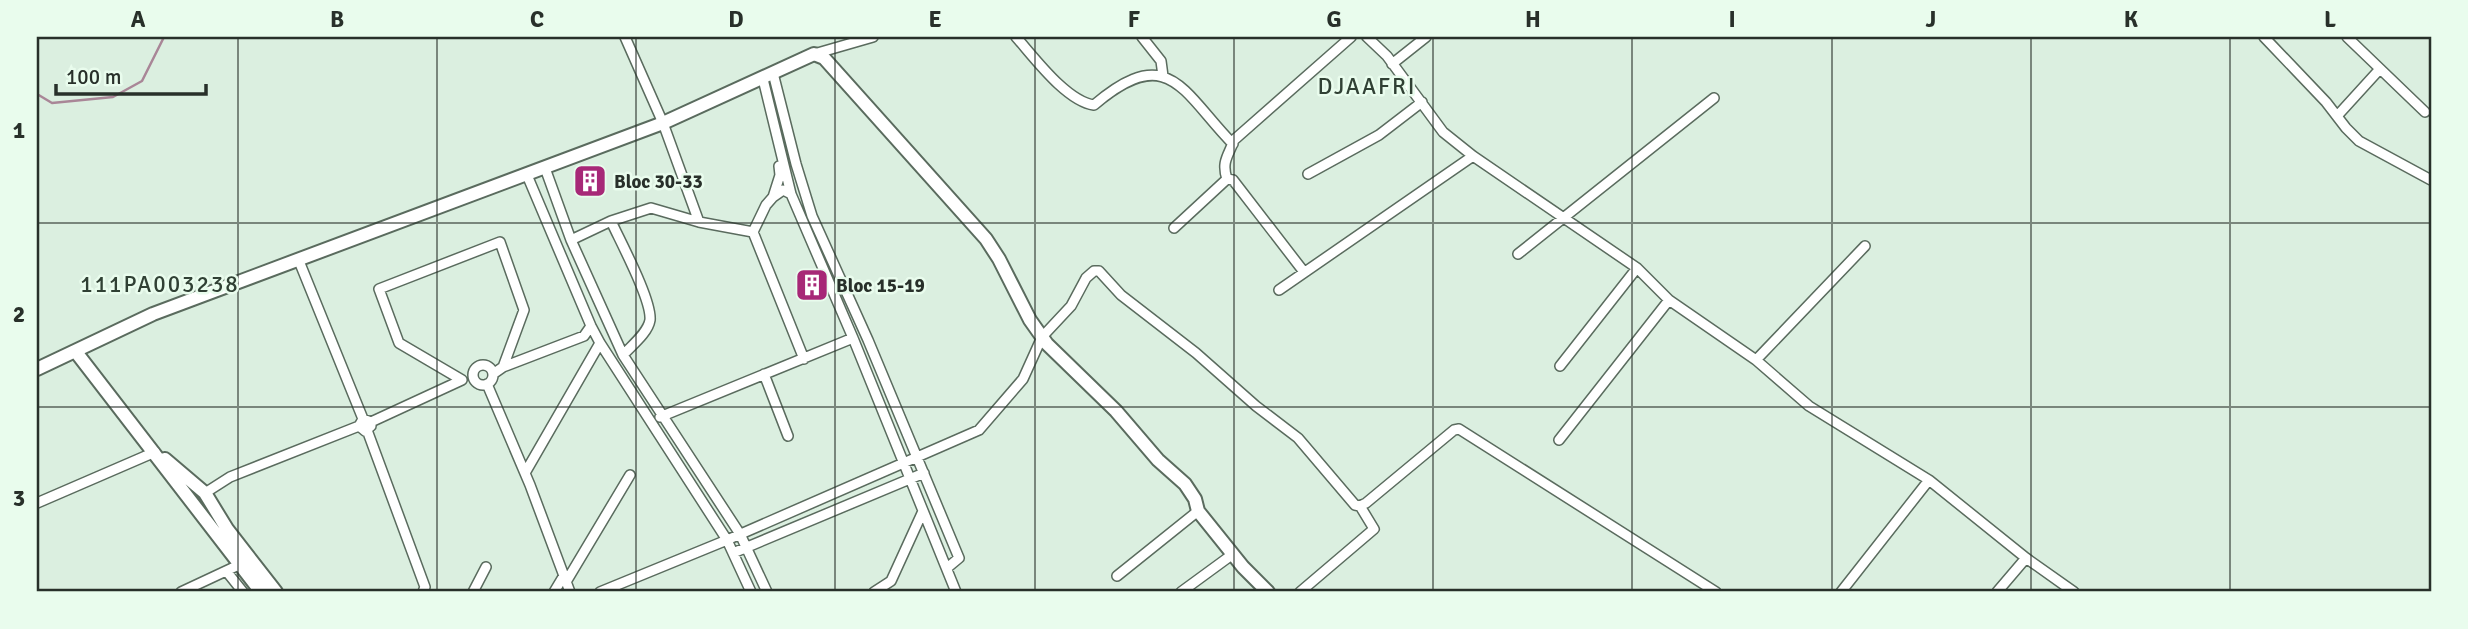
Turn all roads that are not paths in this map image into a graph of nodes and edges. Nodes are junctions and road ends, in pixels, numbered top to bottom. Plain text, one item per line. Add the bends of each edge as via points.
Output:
1 (625, 37) edge
2 (873, 37) edge
3 (1016, 37) edge
4 (1142, 37) edge
5 (1351, 37) edge
6 (1367, 37) edge
7 (1426, 37) edge
8 (2264, 37) edge
9 (2347, 37) edge
10 (814, 54) junction
11 (1392, 64) junction
12 (2379, 70) junction
13 (768, 76) junction
14 (1163, 76) junction
15 (1714, 98) dead end
16 (1422, 102) junction
17 (2425, 112) dead end
18 (2338, 115) junction
19 (663, 123) junction
20 (778, 141) junction
21 (1233, 144) junction
22 (1473, 156) junction
23 (545, 168) junction
24 (1308, 174) dead end
25 (527, 175) junction
26 (1227, 179) junction
27 (2431, 180) edge
28 (791, 194) junction
29 (773, 197) junction
30 (1563, 217) junction
31 (611, 220) junction
32 (699, 222) junction
33 (1174, 228) dead end
34 (753, 232) junction
35 (571, 240) junction
36 (1865, 246) dead end
37 (1518, 254) dead end
38 (299, 261) junction
39 (1637, 268) junction
40 (1304, 272) junction
41 (1279, 290) dead end
42 (1669, 300) junction
43 (591, 326) junction
44 (1042, 337) junction
45 (853, 338) junction
46 (600, 343) junction
47 (76, 352) junction
48 (623, 355) junction
49 (804, 359) junction
50 (1756, 360) junction
51 (1560, 366) dead end
52 (502, 367) junction
53 (37, 369) edge
54 (493, 373) junction
55 (764, 374) junction
56 (474, 377) junction
57 (462, 380) junction
58 (487, 384) junction
59 (664, 416) junction
60 (652, 420) junction
61 (365, 424) junction
62 (788, 436) dead end
63 (1559, 440) dead end
64 (157, 454) junction
65 (917, 458) junction
66 (904, 464) junction
67 (923, 473) junction
68 (525, 474) junction
69 (630, 475) dead end
70 (910, 479) junction
71 (1929, 480) junction
72 (194, 482) junction
73 (183, 493) junction
74 (207, 496) junction
75 (37, 503) edge
76 (1360, 506) junction
77 (196, 509) junction
78 (923, 511) junction
79 (1198, 511) junction
80 (740, 534) junction
81 (727, 540) junction
82 (747, 547) junction
83 (733, 553) junction
84 (1233, 554) junction
85 (2026, 558) junction
86 (244, 561) junction
87 (486, 567) dead end
88 (947, 568) junction
89 (227, 572) junction
90 (1117, 576) dead end
91 (565, 579) junction
92 (181, 592) edge
93 (243, 592) edge
94 (261, 592) edge
95 (276, 592) edge
96 (423, 592) edge
97 (473, 592) edge
98 (554, 592) edge
99 (570, 592) edge
100 (600, 592) edge
101 (751, 592) edge
102 (766, 592) edge
103 (874, 592) edge
104 (956, 592) edge
105 (1181, 592) edge
106 (1268, 592) edge
107 (1300, 592) edge
108 (1716, 592) edge
109 (1841, 592) edge
110 (1997, 592) edge
111 (2074, 592) edge

1 - 19 street
2 - 10 street
3 - 14 street via 1055,80 1086,104 1094,105 1118,85 1153,74
4 - 14 street via 1161,61
5 - 21 street
6 - 11 street
7 - 11 street
8 - 18 street
9 - 12 street
10 - 13 street
10 - 44 street via 824,58 986,239
11 - 16 street
12 - 17 street
12 - 18 street
13 - 19 street
13 - 20 street
13 - 65 street via 812,216
14 - 21 street via 1192,94
15 - 30 street
16 - 22 street via 1444,132
16 - 24 street via 1379,135
18 - 27 street via 2360,141
19 - 23 street
19 - 32 street
20 - 28 street
20 - 29 street via 780,175
21 - 26 street via 1226,155
22 - 30 street
22 - 40 street
23 - 25 street
23 - 35 street
25 - 38 street
25 - 43 street
26 - 33 street
26 - 40 street via 1233,180
28 - 29 street via 783,190
28 - 45 street
29 - 34 street
30 - 37 street
30 - 39 street
31 - 32 street via 651,208
31 - 35 street
31 - 48 street via 646,300 650,321
32 - 34 street
34 - 49 street
35 - 48 street
36 - 50 street
38 - 47 street via 137,321
38 - 61 street
39 - 42 street
39 - 51 street
40 - 41 street
42 - 50 street
42 - 63 street
43 - 46 street
43 - 52 street via 584,336
44 - 65 street via 1023,379 979,430
44 - 76 street via 1071,306 1086,278 1098,271 1121,295 1298,438
44 - 79 street via 1185,484
45 - 49 street
45 - 66 street
46 - 60 street
46 - 68 street
47 - 53 street
47 - 64 street
48 - 59 street
49 - 55 street
50 - 71 street via 1809,406
52 - 54 street
52 - 57 street via 524,310 500,242 379,289 399,343
54 - 56 street via 481,365
54 - 58 street
55 - 59 street
55 - 62 street
56 - 57 street
56 - 58 street
57 - 61 street
58 - 68 street
59 - 60 street
59 - 80 street
60 - 81 street
61 - 74 street via 230,477
61 - 96 street via 425,587
64 - 72 street
64 - 73 street
64 - 75 street
65 - 66 street
65 - 67 street
66 - 70 street
66 - 80 street
67 - 70 street
67 - 88 street via 959,558
68 - 91 street
69 - 91 street
70 - 78 street
70 - 82 street
71 - 85 street
71 - 109 street
72 - 73 street
72 - 74 street
73 - 77 street
74 - 77 street via 204,506
74 - 86 street
76 - 107 street via 1374,529
76 - 108 street via 1459,429
77 - 86 street
78 - 88 street
78 - 103 street via 891,581
79 - 84 street
79 - 90 street
80 - 81 street
80 - 82 street
81 - 83 street
81 - 100 street
82 - 83 street
82 - 102 street
83 - 101 street
84 - 105 street
84 - 106 street
85 - 110 street
85 - 111 street
86 - 89 street
86 - 94 street
86 - 95 street
87 - 97 street
88 - 104 street
89 - 92 street
89 - 93 street
91 - 98 street
91 - 99 street

